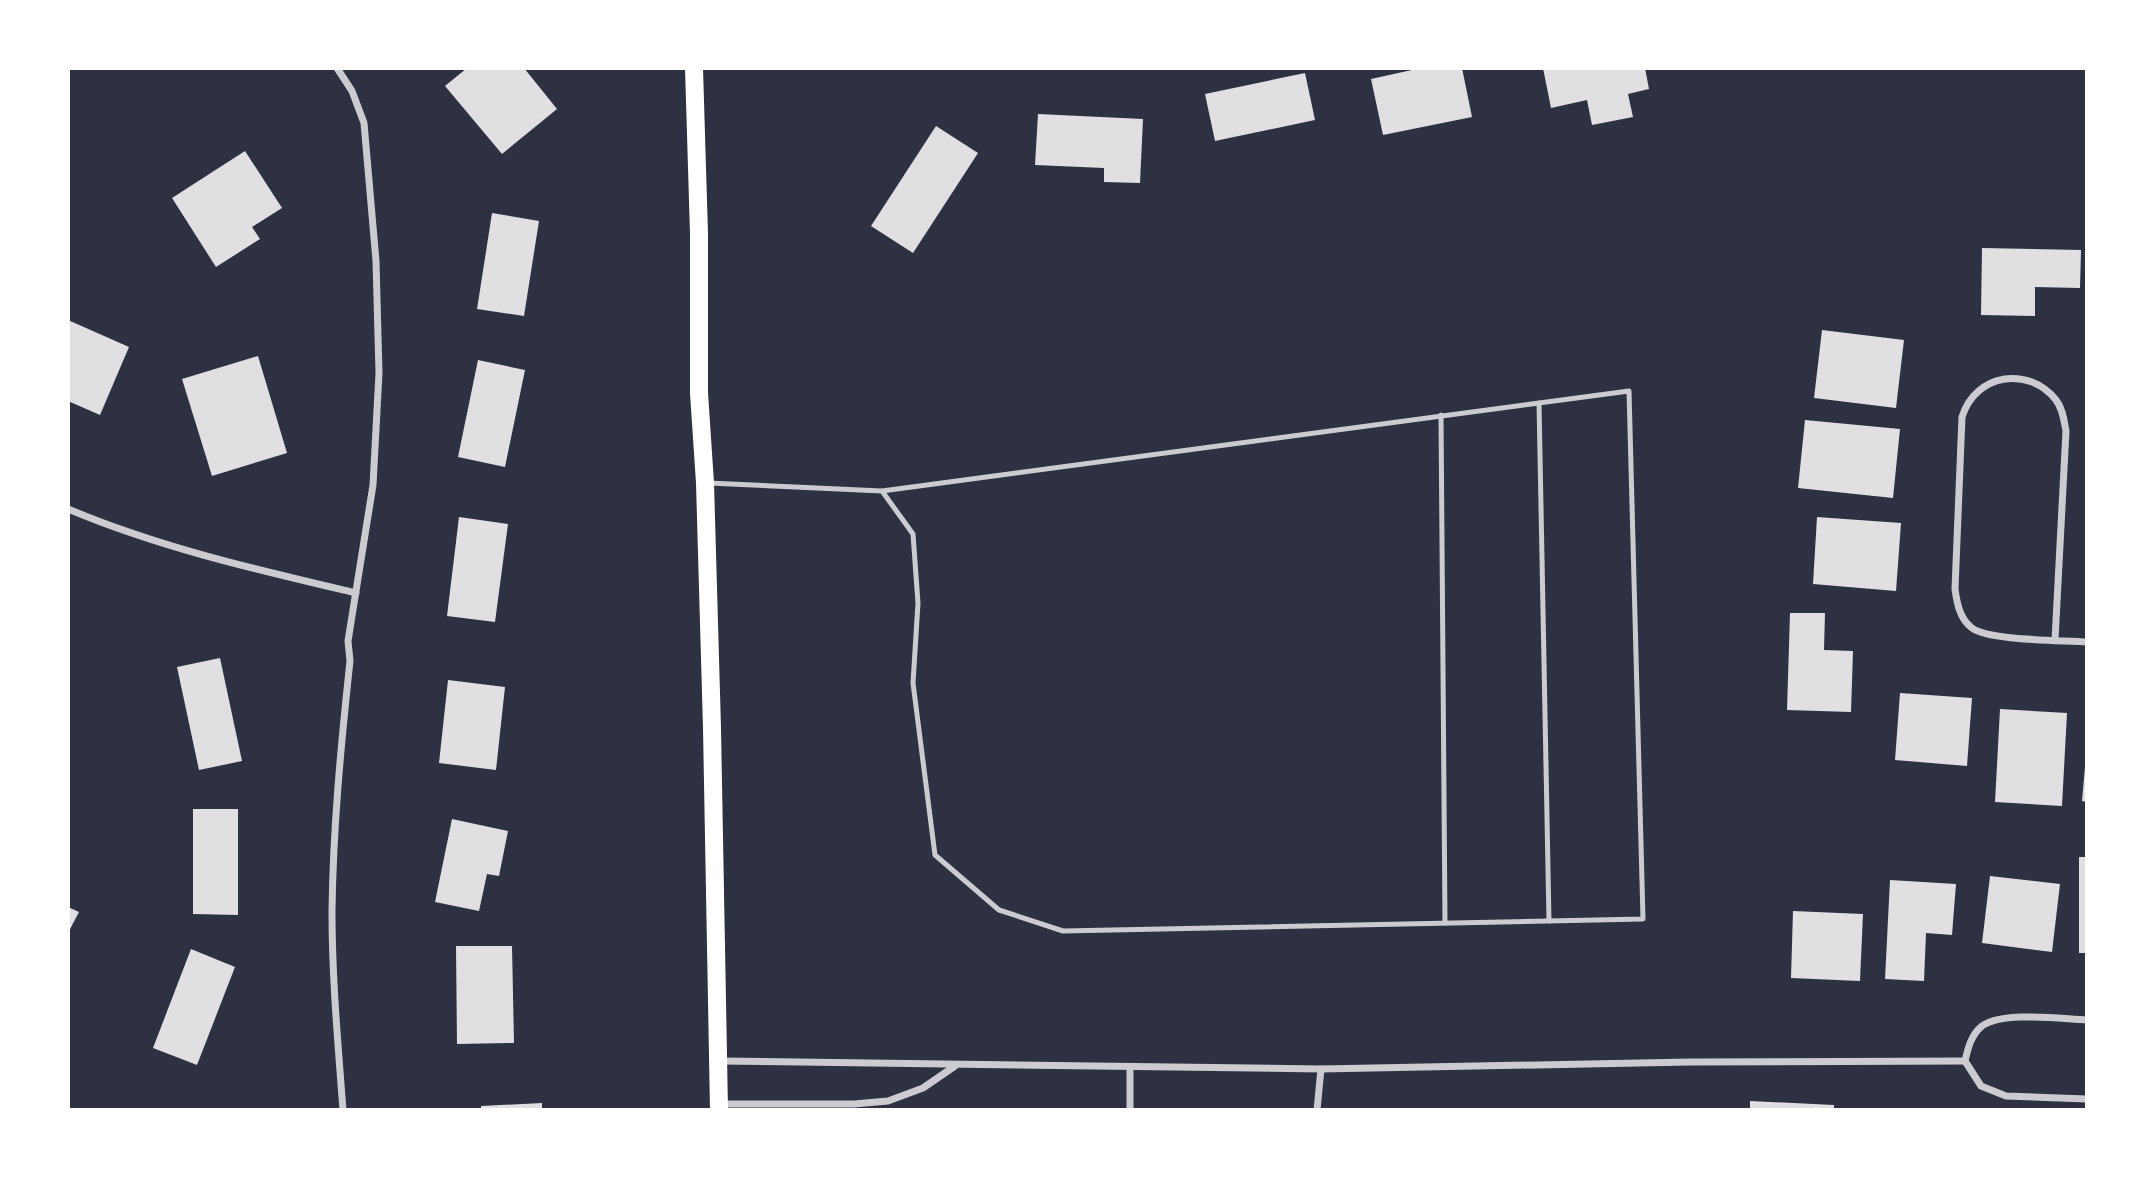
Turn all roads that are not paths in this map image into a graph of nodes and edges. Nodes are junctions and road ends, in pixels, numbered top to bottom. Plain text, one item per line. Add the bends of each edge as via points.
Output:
1 (337, 68) edge
2 (694, 68) edge
3 (1539, 403) junction
4 (1441, 415) junction
5 (705, 483) junction
6 (882, 491) junction
7 (68, 509) edge
8 (356, 593) junction
9 (2055, 640) junction
10 (2087, 642) edge
11 (1549, 921) junction
12 (1445, 923) junction
13 (2087, 1020) edge
14 (719, 1061) junction
15 (1965, 1061) junction
16 (955, 1066) junction
17 (1130, 1067) junction
18 (1321, 1069) junction
19 (2087, 1099) edge
20 (719, 1107) edge
21 (343, 1110) edge
22 (1129, 1110) edge
23 (1317, 1110) edge

1 - 8 street via 364,123 376,261 379,373 373,485
2 - 5 main road via 699,393
3 - 4 lane
3 - 11 lane
3 - 11 lane via 1629,391 1643,919
4 - 6 lane
4 - 12 lane
5 - 6 lane
5 - 14 main road
6 - 12 lane via 913,534 918,603 913,683 935,855 999,910 1063,931
7 - 8 street via 141,538
8 - 21 street via 337,787 332,912
9 - 9 street via 2066,431 2056,400 2014,377 1979,390 1968,400 1962,417 1956,603 1972,629 1986,635
9 - 10 street
11 - 12 lane
13 - 15 street via 1998,1018 1981,1027 1969,1043
14 - 16 street
14 - 20 main road
15 - 18 street
15 - 19 street via 1981,1086 2006,1096
16 - 17 street
16 - 20 street via 923,1088 888,1101
17 - 18 street
17 - 22 street
18 - 23 street

